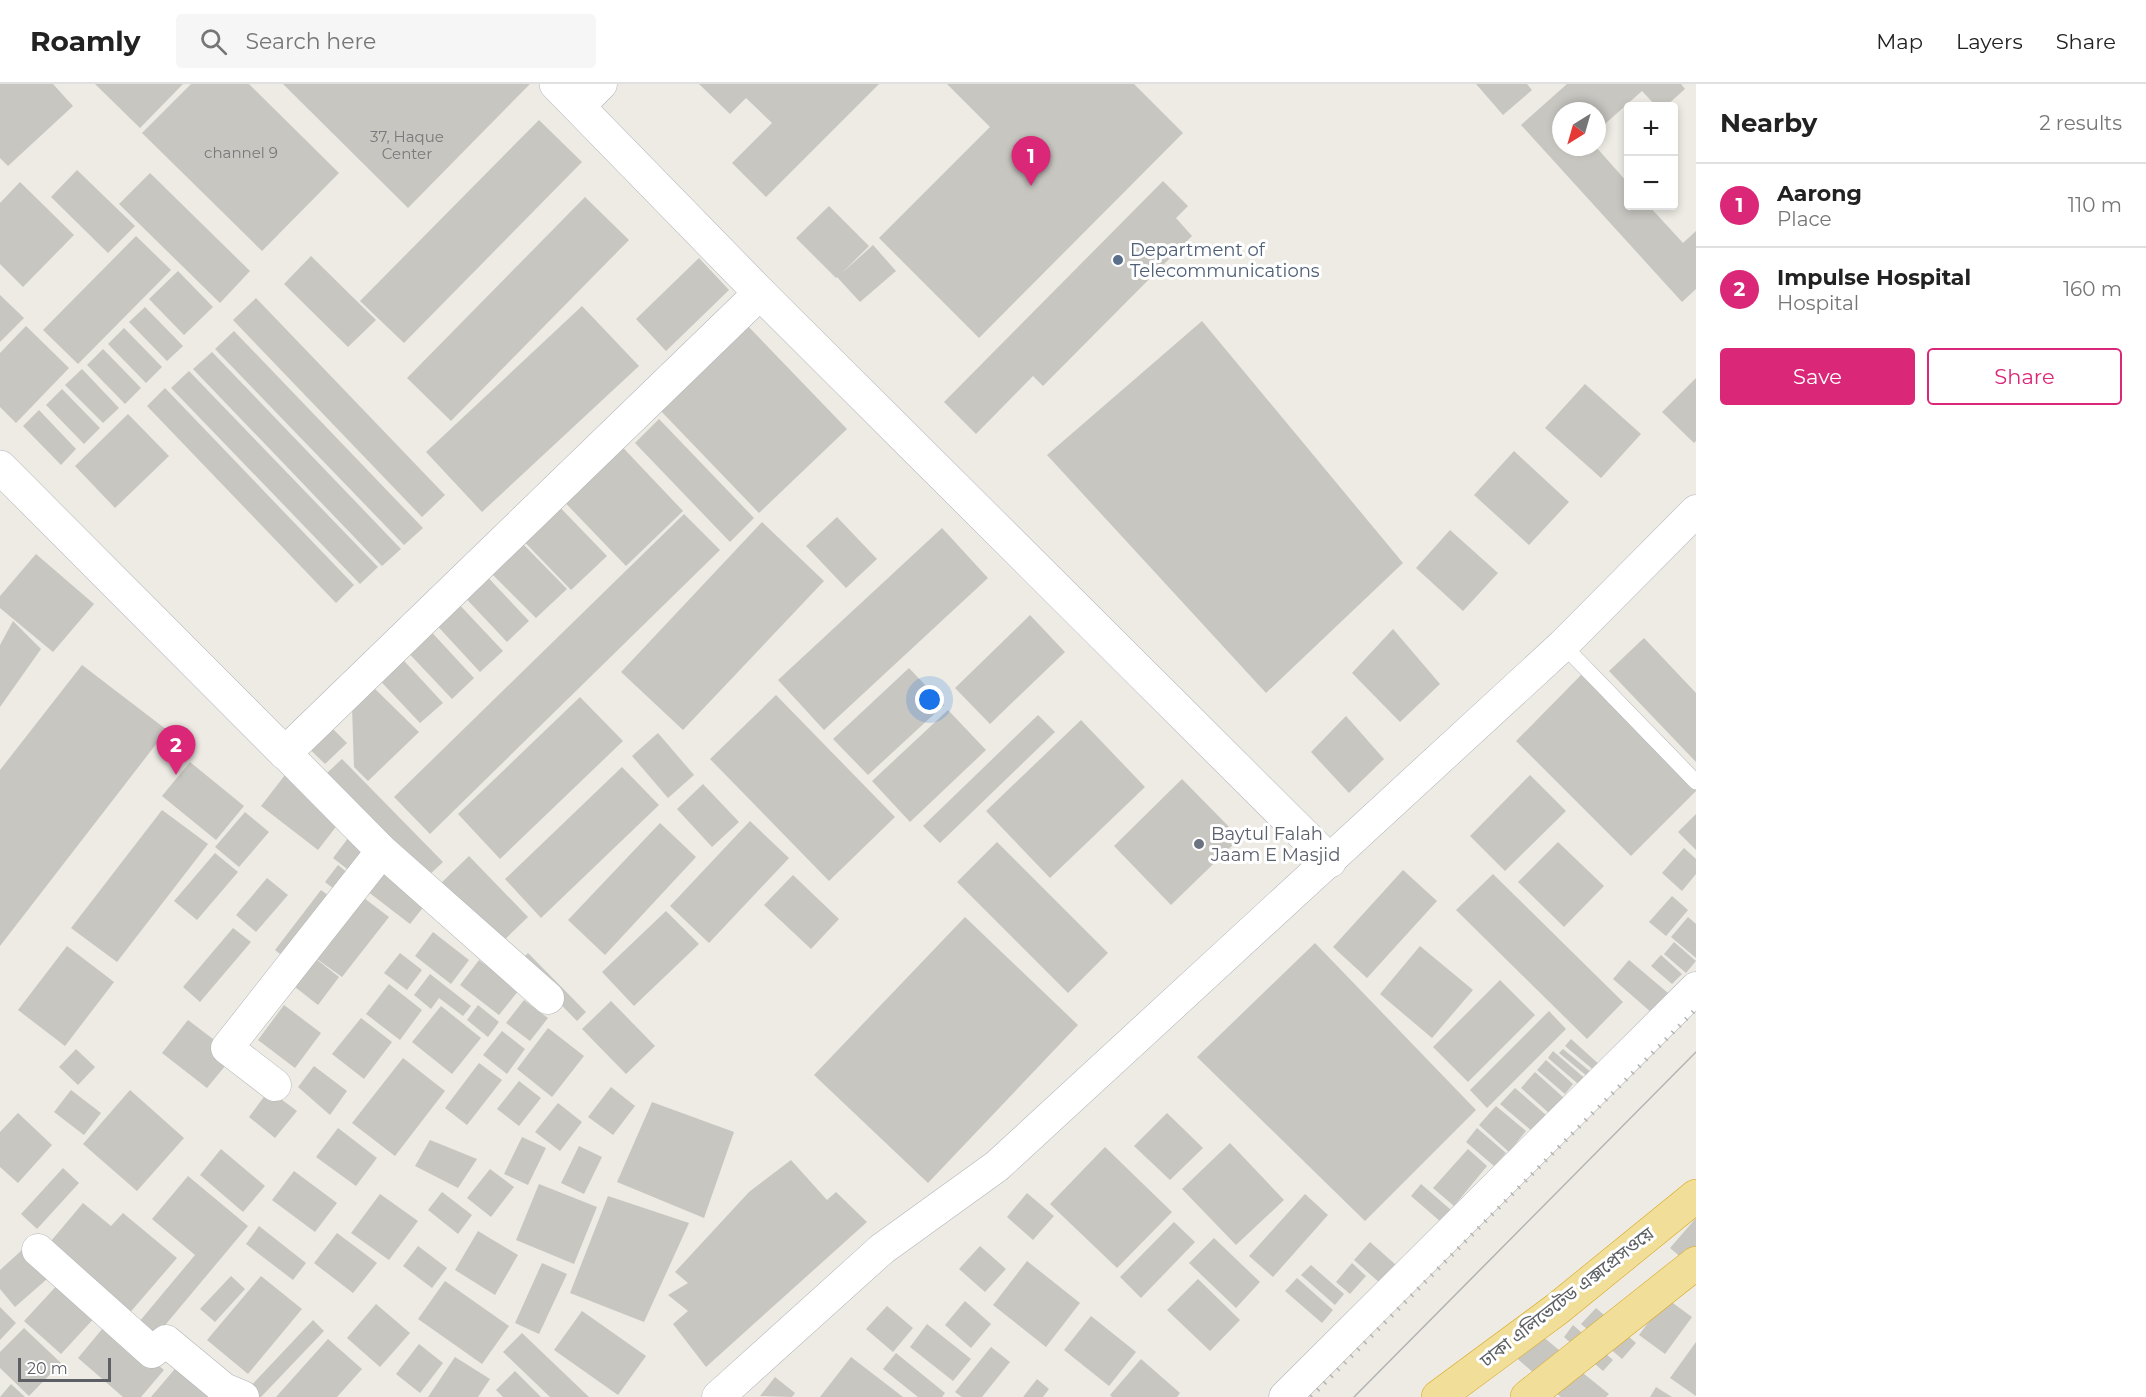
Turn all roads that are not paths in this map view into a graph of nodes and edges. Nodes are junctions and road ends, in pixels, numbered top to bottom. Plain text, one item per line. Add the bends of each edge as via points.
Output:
1 (555, 84) edge
2 (601, 84) edge
3 (578, 107) junction
4 (760, 292) junction
5 (0, 467) edge
6 (1696, 511) edge
7 (1563, 645) junction
8 (285, 753) junction
9 (1696, 782) edge
10 (382, 851) junction
11 (1330, 861) junction
12 (1696, 988) edge
13 (548, 998) dead end
14 (275, 1085) dead end
15 (1696, 1196) edge
16 (38, 1250) dead end
17 (1696, 1263) edge
18 (243, 1397) edge
19 (718, 1397) edge
20 (1285, 1397) edge
21 (1438, 1397) edge
22 (1527, 1397) edge

1 - 3 street
2 - 3 street
3 - 4 street
4 - 8 street
4 - 11 street
5 - 8 street
6 - 7 street
7 - 9 lane
7 - 11 street
8 - 10 street
10 - 13 street
10 - 14 street via 227,1048
11 - 19 street via 997,1166 882,1249
12 - 20 street
15 - 21 highway, ঢাকা এলিভেটেড এক্সপ্রেসওয়ে via 1557,1309
16 - 18 street via 152,1352 166,1341 224,1389
17 - 22 highway

